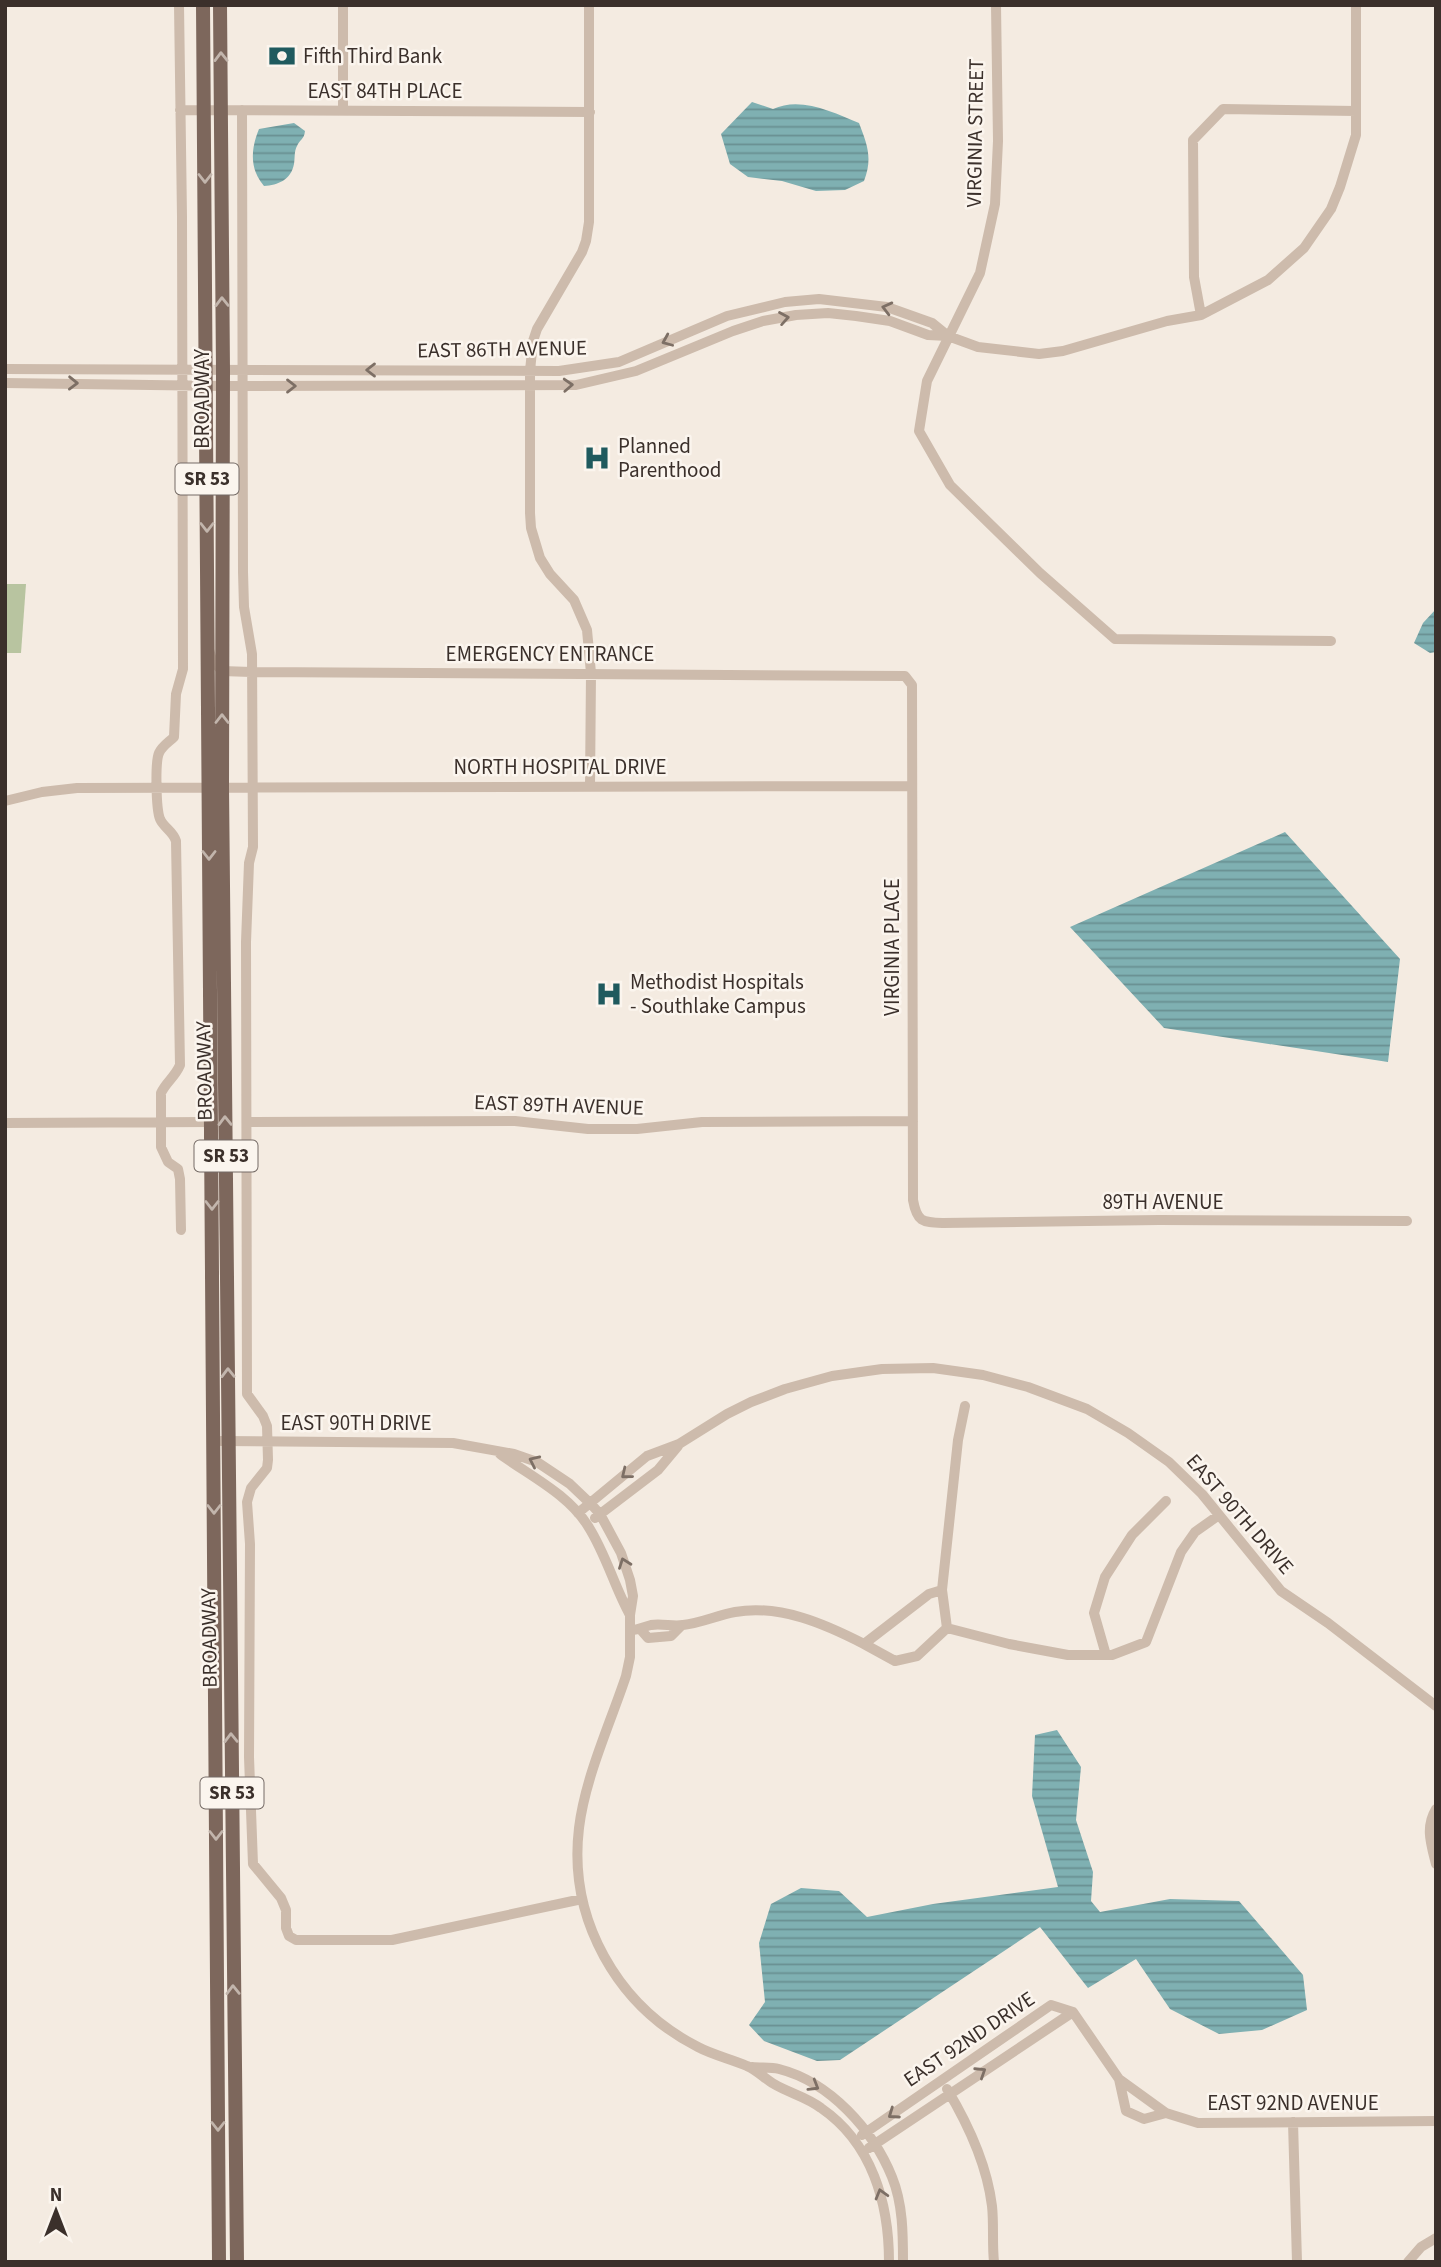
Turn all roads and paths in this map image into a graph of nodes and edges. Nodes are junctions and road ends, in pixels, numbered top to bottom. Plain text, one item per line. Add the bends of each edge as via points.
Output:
1 (179, 5) edge
2 (204, 5) edge
3 (220, 5) edge
4 (343, 5) edge
5 (589, 5) edge
6 (996, 5) edge
7 (1356, 5) edge
8 (180, 110) junction
9 (204, 110) junction
10 (221, 110) junction
11 (242, 110) junction
12 (343, 110) junction
13 (1356, 111) junction
14 (590, 112) junction
15 (1201, 314) junction
16 (948, 336) junction
17 (5, 369) edge
18 (182, 370) junction
19 (206, 370) junction
20 (223, 370) junction
21 (242, 370) junction
22 (530, 370) junction
23 (5, 383) edge
24 (181, 385) junction
25 (206, 386) junction
26 (223, 386) junction
27 (242, 386) junction
28 (530, 386) junction
29 (1331, 641) dead end
30 (208, 648) junction
31 (222, 671) junction
32 (251, 672) junction
33 (591, 673) junction
34 (905, 676) joint
35 (911, 786) junction
36 (215, 787) junction
37 (590, 787) junction
38 (158, 788) junction
39 (251, 788) junction
40 (5, 801) edge
41 (913, 1121) junction
42 (211, 1122) junction
43 (247, 1122) junction
44 (161, 1123) junction
45 (5, 1124) edge
46 (920, 1219) joint
47 (1407, 1221) dead end
48 (181, 1230) dead end
49 (965, 1406) dead end
50 (221, 1441) junction
51 (268, 1442) junction
52 (679, 1444) junction
53 (498, 1452) junction
54 (1166, 1501) dead end
55 (590, 1503) junction
56 (578, 1513) junction
57 (600, 1514) junction
58 (1219, 1515) junction
59 (587, 1524) junction
60 (942, 1590) junction
61 (629, 1615) junction
62 (947, 1628) junction
63 (636, 1630) junction
64 (864, 1644) junction
65 (1106, 1655) junction
66 (1436, 1706) edge
67 (1436, 1809) edge
68 (1436, 1864) edge
69 (582, 1899) junction
70 (1073, 2012) junction
71 (750, 2067) junction
72 (1119, 2079) junction
73 (942, 2080) junction
74 (949, 2094) junction
75 (1166, 2113) junction
76 (1436, 2121) edge
77 (1293, 2122) junction
78 (866, 2133) junction
79 (854, 2140) junction
80 (875, 2144) junction
81 (864, 2152) junction
82 (1436, 2238) edge
83 (219, 2262) edge
84 (237, 2262) edge
85 (889, 2262) edge
86 (903, 2262) edge
87 (995, 2262) edge
88 (1297, 2262) edge
89 (1408, 2262) edge

1 - 8 street
2 - 9 main road, BROADWAY / SR 53
10 -> 3 main road, BROADWAY / SR 53
4 - 12 street
5 - 14 street
6 - 16 street, VIRGINIA STREET via 995,204 980,273
7 - 13 street, EAST 86TH AVENUE
8 - 9 street, EAST 84TH PLACE
8 - 18 street
9 - 10 street, EAST 84TH PLACE
9 -> 19 main road, BROADWAY / SR 53
10 - 11 street, EAST 84TH PLACE
20 -> 10 main road, BROADWAY / SR 53
11 - 12 street, EAST 84TH PLACE
11 - 21 street
12 - 14 street, EAST 84TH PLACE
13 - 15 street, EAST 86TH AVENUE via 1356,135 1340,187 1304,248 1268,280
13 - 15 street via 1223,109 1193,140 1194,277
14 - 22 street via 586,241 537,328
15 - 16 street, EAST 86TH AVENUE via 1039,354 978,347
16 -> 22 street, EAST 86TH AVENUE via 932,323 887,307 819,299 727,316 619,362 559,371
28 -> 16 street, EAST 86TH AVENUE via 603,380 733,331 796,316 856,316
16 - 29 street, VIRGINIA STREET via 927,381 919,431 950,485 1115,639
17 - 18 street, EAST 86TH AVENUE
18 - 19 street, EAST 86TH AVENUE
18 - 24 street
19 - 20 street, EAST 86TH AVENUE
19 - 25 main road, BROADWAY / SR 53
20 - 21 street, EAST 86TH AVENUE
20 - 26 main road, BROADWAY / SR 53
22 -> 21 street, EAST 86TH AVENUE
21 - 27 street
22 - 28 street
23 -> 24 street, EAST 86TH AVENUE
24 - 25 street, EAST 86TH AVENUE
24 - 38 street via 183,669 176,694 174,737 158,757
25 - 26 street, EAST 86TH AVENUE
25 -> 30 main road, BROADWAY / SR 53
26 - 27 street, EAST 86TH AVENUE
26 - 31 main road, BROADWAY / SR 53
27 -> 28 street, EAST 86TH AVENUE
27 - 32 street via 244,607
28 - 33 street via 531,528 550,575 582,614
30 - 31 street
30 - 36 main road, BROADWAY / SR 53
31 - 32 street, EMERGENCY ENTRANCE
36 -> 31 main road, BROADWAY / SR 53
32 - 33 street, EMERGENCY ENTRANCE
32 - 39 street
33 - 34 street, EMERGENCY ENTRANCE
33 - 37 street
34 - 35 street, VIRGINIA PLACE via 912,685
35 - 37 street, NORTH HOSPITAL DRIVE
35 - 41 street, VIRGINIA PLACE
36 - 38 street, NORTH HOSPITAL DRIVE
36 - 39 street, NORTH HOSPITAL DRIVE
36 -> 42 main road, BROADWAY / SR 53
50 -> 36 main road, BROADWAY / SR 53
37 - 39 street, NORTH HOSPITAL DRIVE
38 - 40 street, NORTH HOSPITAL DRIVE via 76,788
38 - 44 street via 160,819 176,841 180,1065 160,1093
39 - 43 street
41 - 43 street, EAST 89TH AVENUE via 702,1122 637,1129 496,1121
41 - 46 street, VIRGINIA PLACE via 913,1200
42 - 44 street
42 -> 50 main road, BROADWAY / SR 53
43 - 51 street via 247,1394 263,1416
44 - 45 street
44 - 48 street via 161,1147 180,1179
46 - 47 street, 89TH AVENUE via 943,1223
49 - 60 street
50 - 51 street, EAST 90TH DRIVE
50 -> 83 main road, BROADWAY / SR 53
84 -> 50 main road, BROADWAY / SR 53
51 - 53 street, EAST 90TH DRIVE via 453,1443
51 - 69 street via 267,1468 256,1479 247,1502 252,1844 253,1864 286,1910 289,1936 296,1940 392,1940
52 -> 55 street, EAST 90TH DRIVE via 647,1456
52 - 57 street, EAST 90TH DRIVE via 658,1470
52 - 58 street, EAST 90TH DRIVE via 727,1414 785,1389 882,1368 933,1368 1028,1387 1087,1409 1169,1462
55 -> 53 street, EAST 90TH DRIVE via 570,1483 537,1462
53 - 56 street, EAST 90TH DRIVE
54 - 65 street via 1132,1535 1105,1577 1094,1613
55 - 56 street, EAST 90TH DRIVE
55 - 57 street, EAST 90TH DRIVE
56 - 59 street, EAST 90TH DRIVE
57 - 59 street, EAST 90TH DRIVE
61 -> 57 street via 631,1580
58 - 65 street via 1195,1532 1181,1552 1146,1642
58 - 66 street, EAST 90TH DRIVE via 1281,1591
59 - 61 street
60 - 62 street
60 - 64 street via 929,1594
61 - 63 street
62 - 64 street via 917,1656 895,1661
62 - 65 street via 1068,1655
63 - 64 street via 648,1625 681,1626 737,1611 771,1610 810,1619
63 - 69 street via 626,1676 582,1811 577,1846
67 - 68 street via 1429,1835
69 - 71 street via 606,1963 639,2004 689,2042
70 - 72 street, EAST 92ND AVENUE
70 - 73 street, EAST 92ND DRIVE via 1051,2005
74 -> 70 street, EAST 92ND DRIVE
71 -> 78 street via 779,2069 808,2081 855,2117
71 - 79 street via 822,2108
72 - 75 street, EAST 92ND AVENUE
72 - 75 street via 1126,2112 1144,2119
73 - 74 street
73 -> 78 street, EAST 92ND DRIVE
74 - 80 street, EAST 92ND DRIVE
74 - 87 street via 985,2176
75 - 77 street, EAST 92ND AVENUE via 1198,2123
76 - 77 street, EAST 92ND AVENUE
77 - 88 street
78 - 79 street, EAST 92ND DRIVE
78 - 80 street
79 - 81 street
80 - 81 street, EAST 92ND DRIVE
80 - 86 street via 898,2200
85 -> 81 street via 883,2201
82 - 89 street

